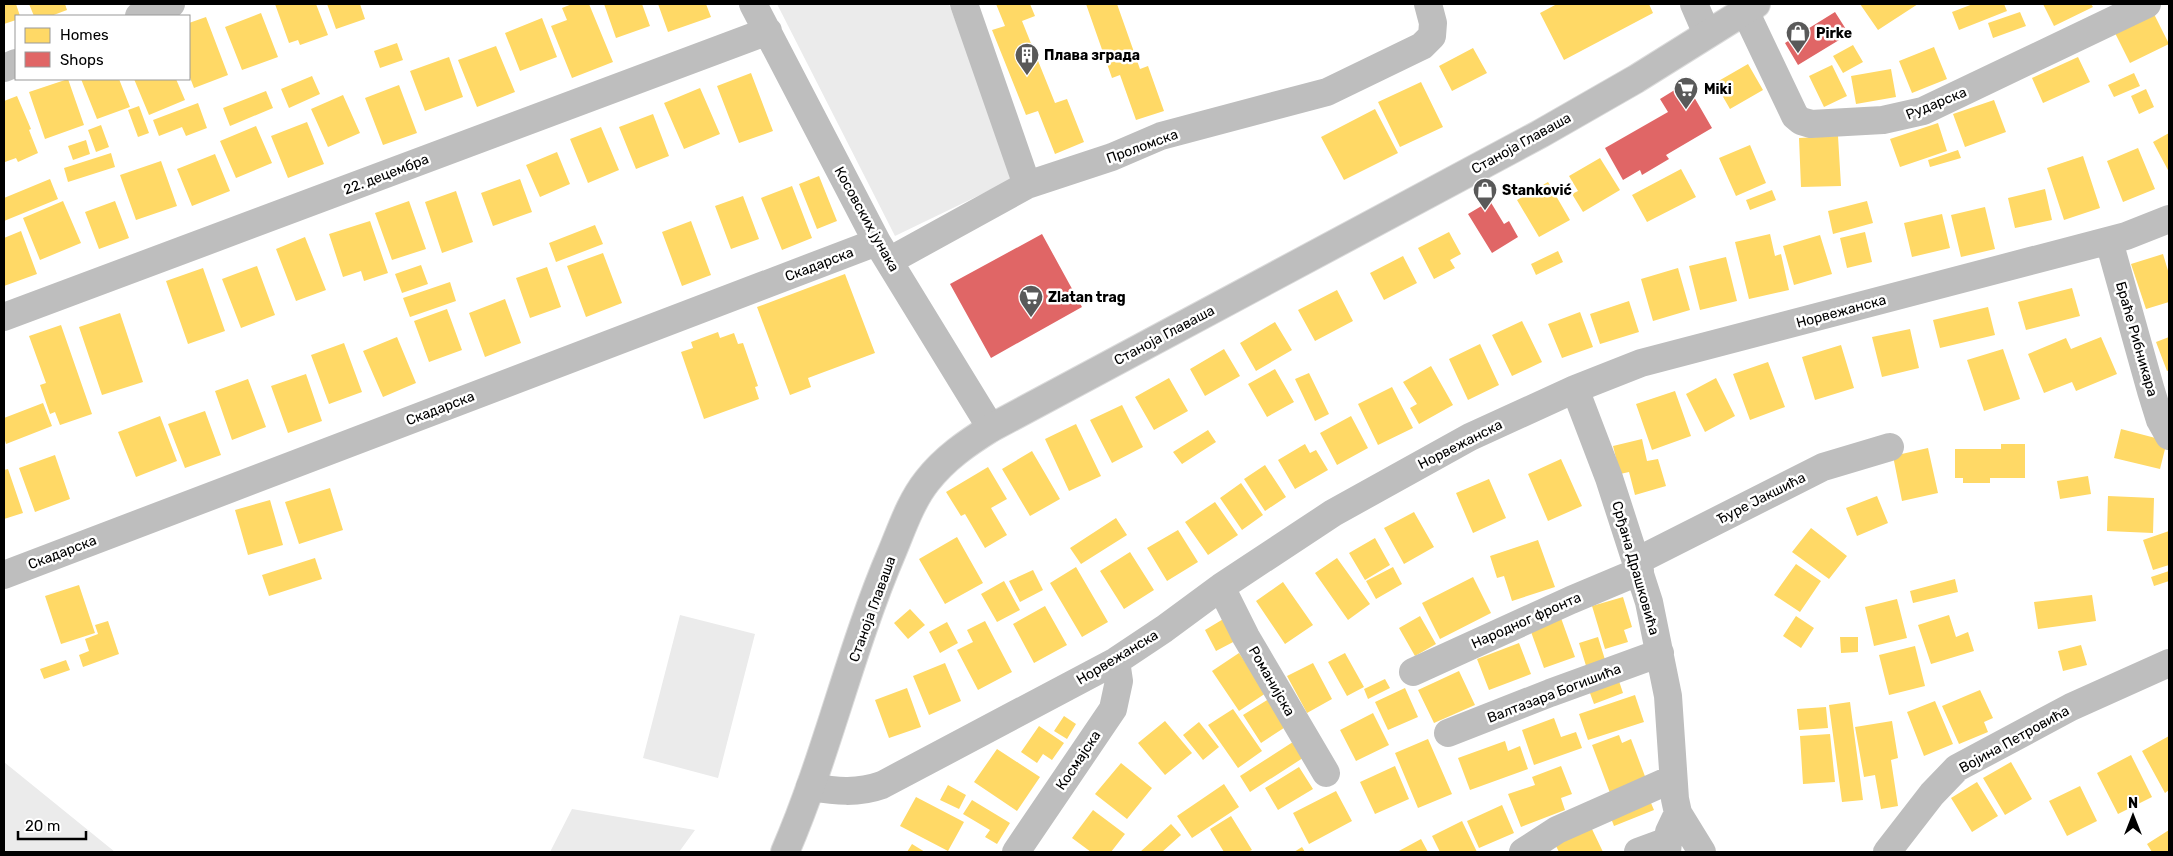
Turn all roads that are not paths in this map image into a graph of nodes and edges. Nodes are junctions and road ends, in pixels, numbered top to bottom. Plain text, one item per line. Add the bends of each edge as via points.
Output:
1 (171, 4) edge
2 (754, 4) edge
3 (964, 4) edge
4 (1428, 4) edge
5 (1694, 4) edge
6 (2146, 4) edge
7 (1751, 7) edge
8 (142, 15) edge
9 (768, 31) junction
10 (1707, 34) junction
11 (1027, 185) junction
12 (2169, 219) edge
13 (2109, 241) junction
14 (883, 251) junction
15 (4, 317) edge
16 (1575, 389) junction
17 (991, 428) junction
18 (2169, 436) edge
19 (1890, 447) dead end
20 (1639, 566) junction
21 (4, 575) edge
22 (1221, 587) junction
23 (1660, 653) junction
24 (1116, 661) junction
25 (2169, 663) edge
26 (1413, 672) dead end
27 (1448, 734) dead end
28 (1326, 773) dead end
29 (1672, 779) junction
30 (810, 787) junction
31 (1678, 813) junction
32 (1667, 847) edge
33 (785, 852) edge
34 (1016, 852) edge
35 (1523, 852) edge
36 (1638, 852) edge
37 (1702, 852) edge
38 (1887, 852) edge

1 - 8 street
2 - 9 street, Косовских јунака
3 - 11 street
4 - 11 street, Проломска via 1433,23 1432,36 1422,46 1326,92 1161,136 1112,157
5 - 10 street
6 - 7 street, Рударска via 1923,111 1884,120 1811,124 1795,116
7 - 10 street, Станоја Главаша
9 - 14 street, Косовских јунака
9 - 15 street, 22. децембра
10 - 17 street, Станоја Главаша via 1540,134
11 - 14 street, Проломска
12 - 13 street, Норвежанска
13 - 16 street, Норвежанска via 1641,363
13 - 18 street, Браће Рибникара via 2155,406
14 - 17 street, Косовских јунака
14 - 21 street, Скадарска
16 - 20 street, Срђана Драшковића
16 - 22 street, Норвежанска via 1470,437 1333,513
17 - 30 street, Станоја Главаша via 942,463 916,497 880,581
19 - 20 street, Ђуре Јакшића via 1823,467
20 - 23 street, Срђана Драшковића
20 - 26 street, Народног фронта
22 - 24 street, Норвежанска
22 - 28 street, Романијска via 1246,637
23 - 27 street, Валтазара Богишића
23 - 29 street, Срђана Драшковића via 1668,696
24 - 30 street, Норвежанска via 882,785 866,791 843,792
24 - 34 street, Космајска via 1119,680 1113,709
25 - 38 street, Војина Петровића via 2071,707 1957,768 1932,794
29 - 31 street, Срђана Драшковића
29 - 35 street via 1557,830
30 - 33 street, Станоја Главаша
31 - 32 street
31 - 37 street, Срђана Драшковића
32 - 36 street

